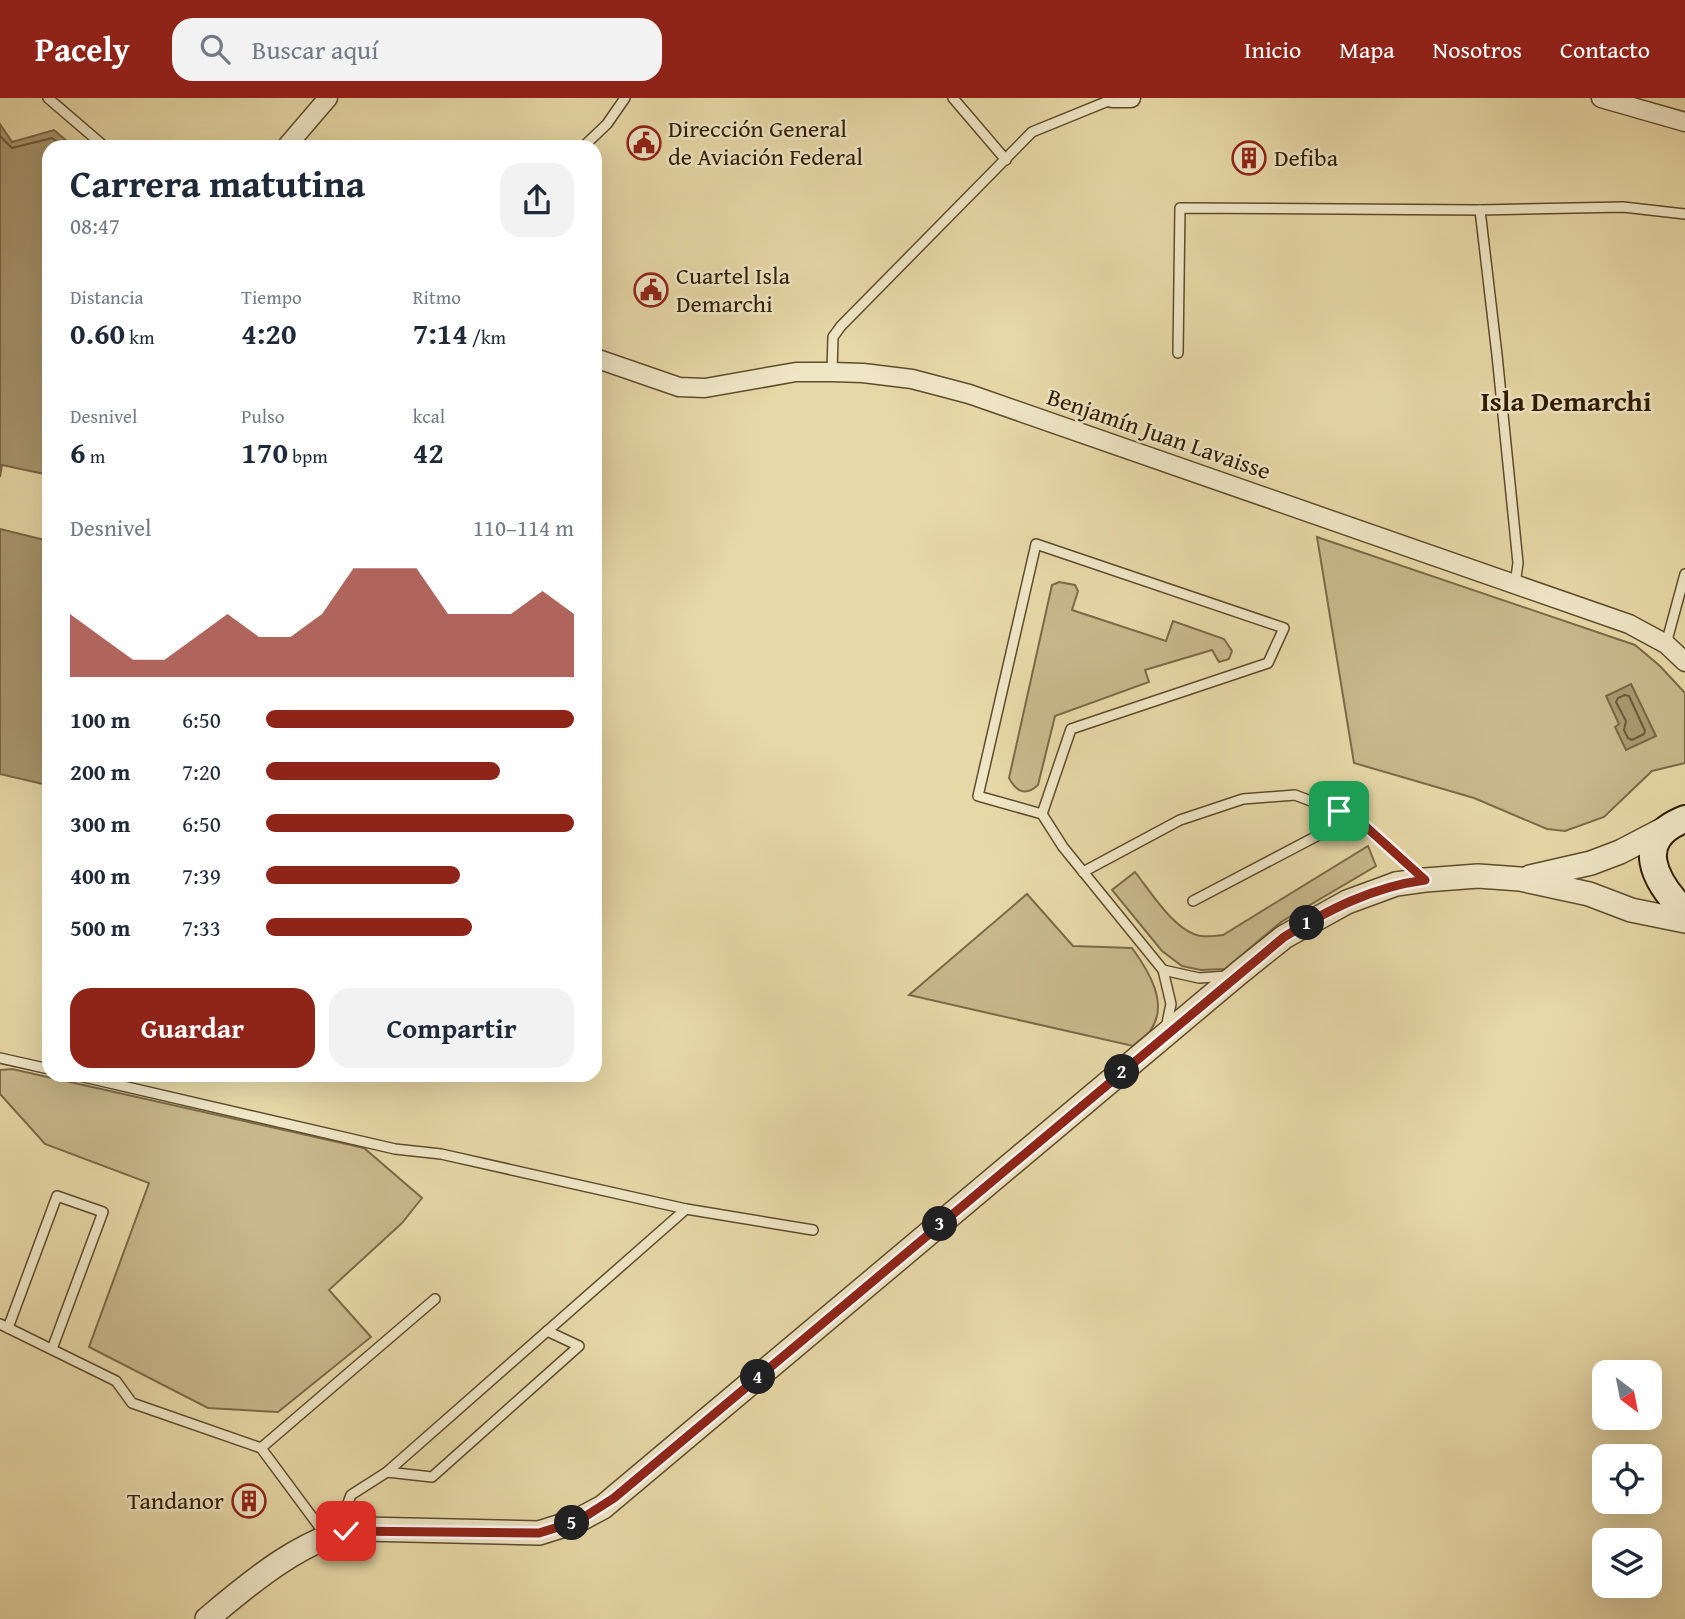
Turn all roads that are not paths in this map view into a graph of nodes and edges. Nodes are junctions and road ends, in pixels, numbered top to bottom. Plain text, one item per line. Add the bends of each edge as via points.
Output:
1 (48, 98) edge
2 (328, 98) edge
3 (625, 98) edge
4 (953, 98) edge
5 (1113, 98) edge
6 (1130, 98) edge
7 (1601, 98) edge
8 (1685, 122) edge
9 (97, 140) edge
10 (292, 140) edge
11 (590, 140) edge
12 (1006, 160) junction
13 (1480, 210) junction
14 (1685, 214) edge
15 (1178, 353) dead end
16 (602, 360) edge
17 (832, 372) junction
18 (1685, 574) edge
19 (1515, 584) junction
20 (1666, 644) junction
21 (1685, 662) edge
22 (1042, 814) junction
23 (1353, 817) junction
24 (1676, 824) edge
25 (1083, 872) junction
26 (1520, 878) junction
27 (1425, 880) junction
28 (1193, 901) dead end
29 (1685, 912) edge
30 (1685, 921) edge
31 (1163, 970) junction
32 (1239, 973) junction
33 (1163, 1037) junction
34 (0, 1058) edge
35 (42, 1067) edge
36 (106, 1082) edge
37 (686, 1209) junction
38 (813, 1230) dead end
39 (435, 1299) dead end
40 (4, 1326) edge
41 (547, 1331) junction
42 (52, 1349) junction
43 (261, 1448) junction
44 (387, 1472) junction
45 (332, 1535) junction
46 (207, 1619) edge

1 - 9 lane
2 - 10 street
3 - 11 lane
4 - 12 lane
5 - 6 street
5 - 12 lane via 1032,132
7 - 8 street
12 - 17 lane via 841,326 833,337
13 - 14 lane via 1623,207
13 - 15 lane via 1180,208
13 - 19 lane via 1518,563
16 - 17 street, Benjamín Juan Lavaisse via 679,387 705,388 796,372
17 - 19 street, Benjamín Juan Lavaisse via 912,379 969,394
18 - 20 lane
19 - 20 street, Benjamín Juan Lavaisse via 1629,624
20 - 21 street, Benjamín Juan Lavaisse
22 - 22 lane via 1071,729 1268,663 1284,628 1036,544 978,796
22 - 25 lane
23 - 25 lane via 1295,795 1243,799 1180,820
23 - 27 lane
23 - 28 lane
24 - 26 street via 1591,863
24 - 29 main road via 1653,847 1653,864 1665,890
25 - 31 lane
26 - 27 street
26 - 30 street
27 - 32 street via 1396,884 1347,902 1284,937
31 - 32 lane via 1199,978
31 - 33 lane via 1171,1004
32 - 33 street
33 - 45 street via 588,1516 531,1534 363,1529
34 - 35 lane
36 - 37 lane via 395,1149 441,1154
37 - 38 lane
37 - 41 lane
39 - 43 lane
40 - 42 lane
40 - 42 lane via 57,1196 103,1212
41 - 44 lane
41 - 44 lane via 579,1346 432,1477
42 - 43 lane via 116,1381 132,1403
43 - 45 lane
44 - 45 lane via 351,1495
45 - 46 street via 272,1569

